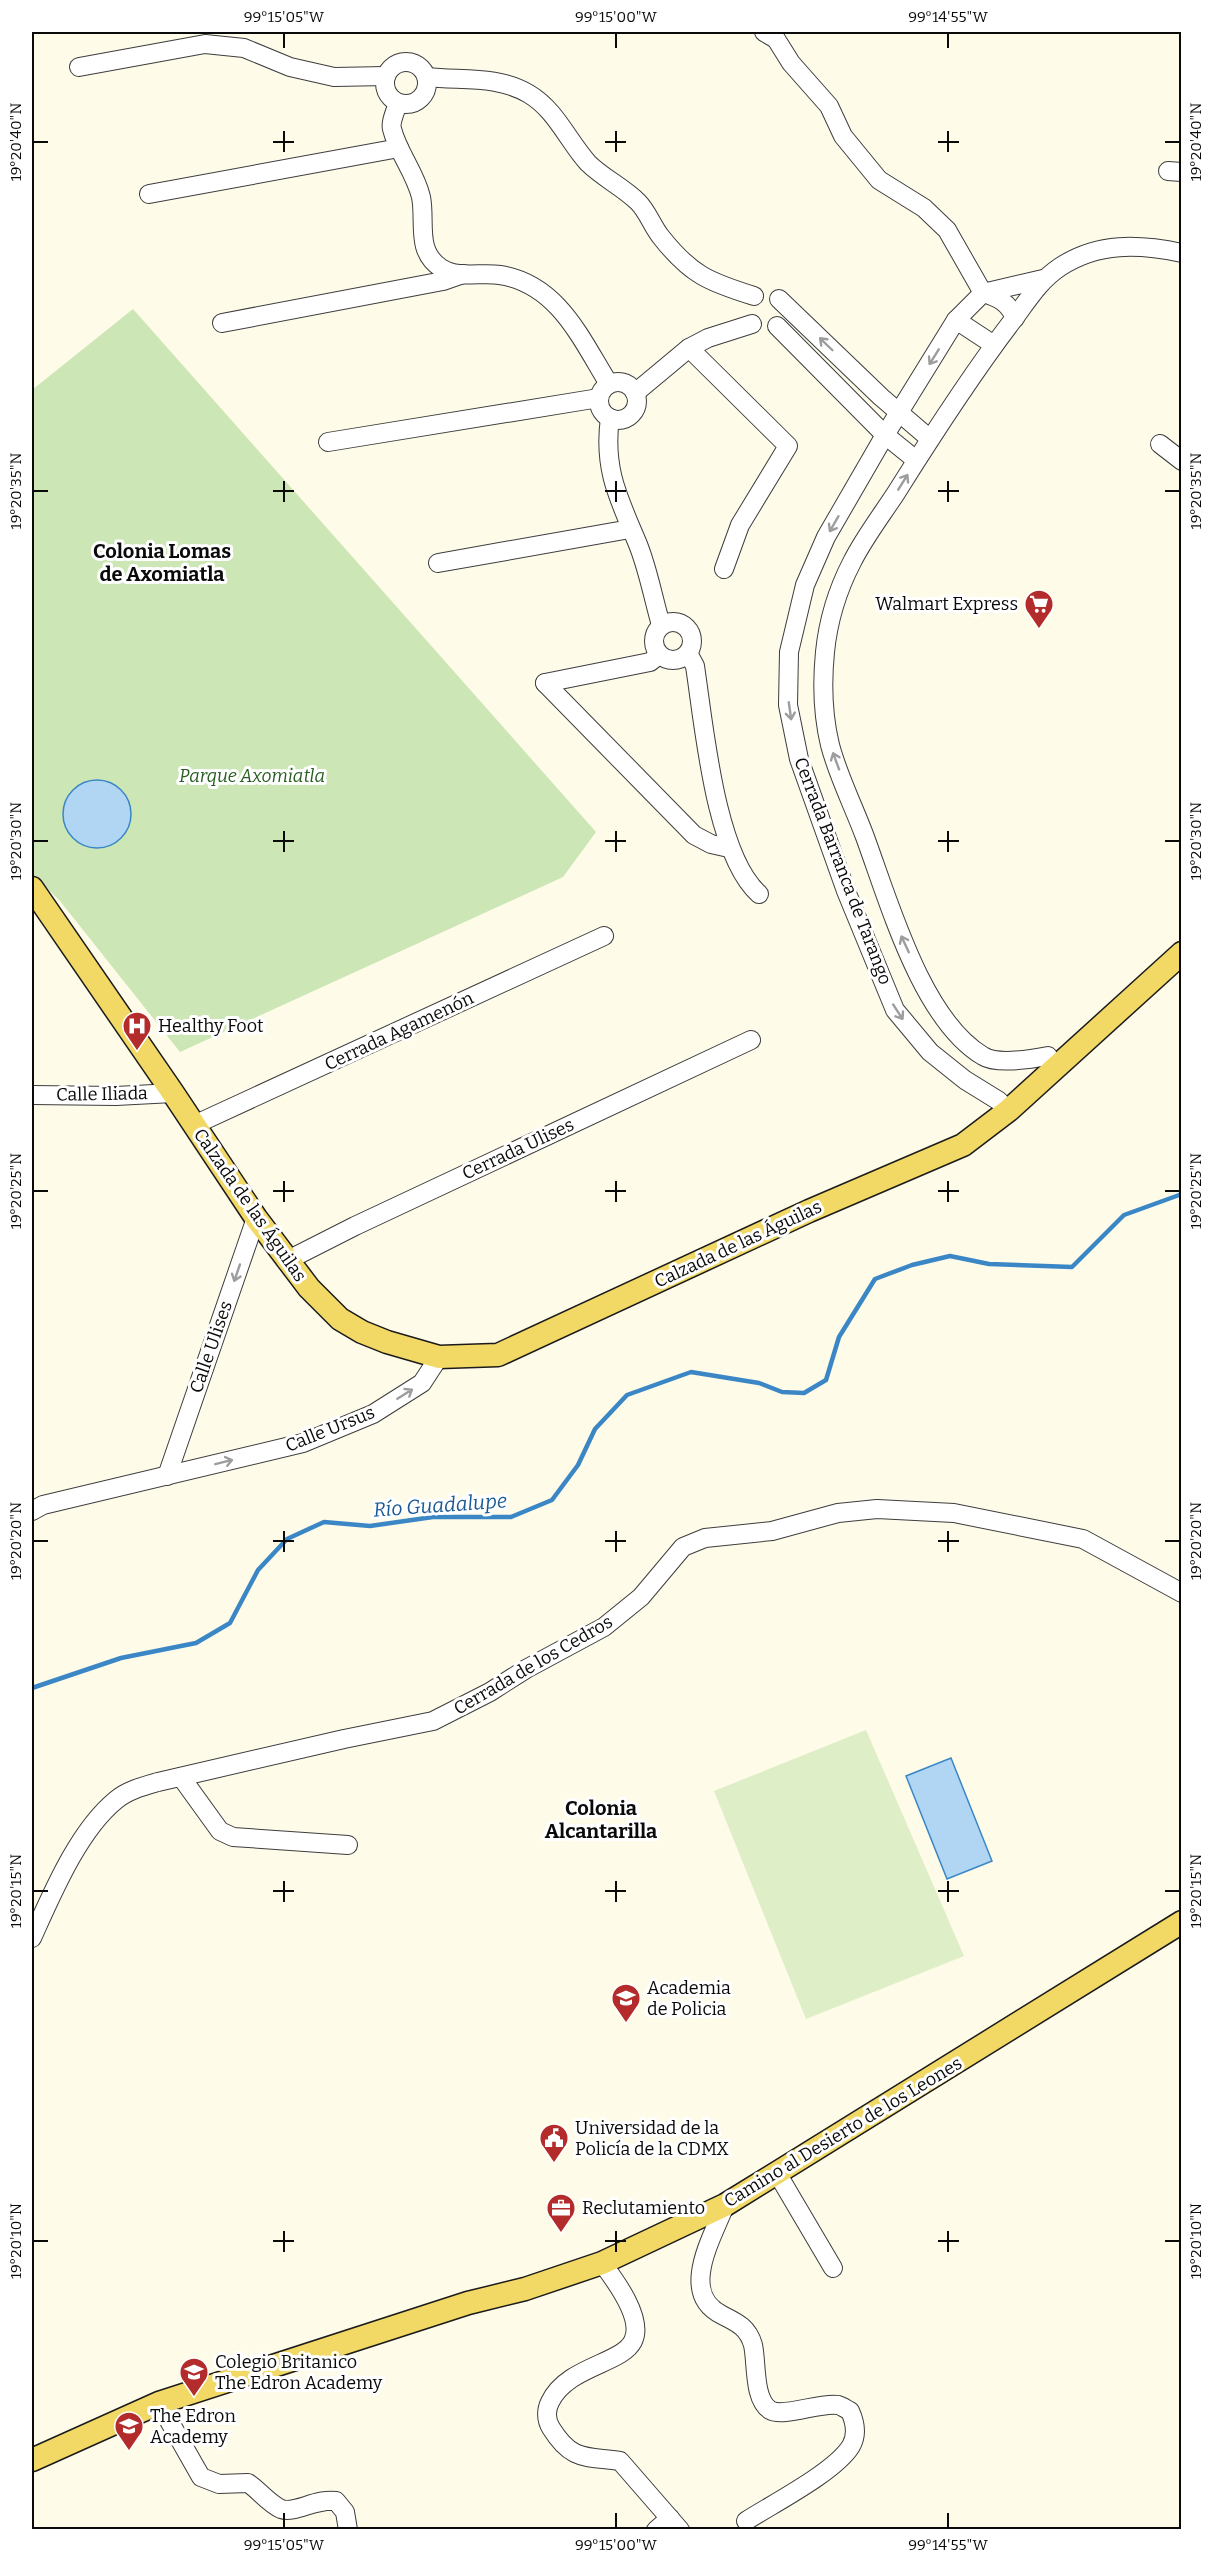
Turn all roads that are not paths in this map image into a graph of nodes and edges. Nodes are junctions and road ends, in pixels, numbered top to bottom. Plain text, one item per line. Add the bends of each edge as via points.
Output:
1 (764, 32) edge
2 (79, 67) dead end
3 (386, 76) junction
4 (427, 77) junction
5 (398, 103) junction
6 (399, 148) junction
7 (149, 194) dead end
8 (1182, 253) edge
9 (463, 274) junction
10 (1043, 279) junction
11 (983, 293) junction
12 (754, 296) junction
13 (779, 299) junction
14 (1015, 318) junction
15 (957, 320) junction
16 (222, 323) dead end
17 (752, 324) junction
18 (777, 326) junction
19 (994, 345) junction
20 (689, 348) junction
21 (604, 391) junction
22 (634, 393) junction
23 (881, 397) junction
24 (899, 413) junction
25 (865, 415) junction
26 (610, 418) junction
27 (885, 435) junction
28 (930, 440) junction
29 (328, 442) dead end
30 (1160, 444) dead end
31 (916, 460) junction
32 (1182, 460) edge
33 (630, 529) junction
34 (438, 563) dead end
35 (724, 569) dead end
36 (661, 625) junction
37 (688, 653) junction
38 (659, 655) junction
39 (729, 848) junction
40 (32, 888) edge
41 (759, 894) dead end
42 (604, 936) dead end
43 (1182, 941) edge
44 (1182, 953) edge
45 (751, 1040) dead end
46 (1048, 1056) junction
47 (986, 1059) junction
48 (965, 1080) junction
49 (173, 1092) junction
50 (32, 1095) edge
51 (999, 1101) junction
52 (194, 1125) junction
53 (925, 1160) junction
54 (255, 1218) junction
55 (286, 1261) junction
56 (439, 1357) junction
57 (167, 1476) junction
58 (32, 1511) edge
59 (1182, 1593) edge
60 (181, 1777) junction
61 (348, 1845) dead end
62 (1182, 1923) edge
63 (32, 1938) edge
64 (777, 2173) junction
65 (725, 2205) junction
66 (602, 2263) junction
67 (833, 2268) dead end
68 (167, 2401) junction
69 (32, 2460) edge
70 (746, 2521) dead end
71 (676, 2524) edge
72 (348, 2529) edge
73 (656, 2529) edge

1 - 11 street via 776,39 791,63 829,106 843,136 879,180 924,208 947,230
2 - 3 street via 205,44 244,48 290,67 334,77
3 - 4 street via 389,69 403,62 418,64
3 - 5 street via 387,92
4 - 5 street via 428,85 420,99
4 - 12 street via 498,81 530,94 555,117 589,163 640,204 683,263 712,283
5 - 6 street via 391,127
6 - 7 street
6 - 9 street via 421,198 426,252 442,268
8 - 10 street, Cerrada Barranca de Tarango via 1155,247 1114,246 1089,252
9 - 16 street via 443,282
9 - 21 street via 499,275 537,288 565,313
10 - 11 street, Cerrada Barranca de Tarango
10 - 14 street, Cerrada Barranca de Tarango
11 - 14 street via 1010,306
11 - 15 street, Cerrada Barranca de Tarango
12 - 13 street via 768,293
12 - 17 street via 747,312
13 - 18 street via 784,314
23 -> 13 street
14 - 19 street, Cerrada Barranca de Tarango
15 - 19 street
15 -> 24 street, Cerrada Barranca de Tarango
17 - 18 street via 762,330
17 - 20 street
18 - 25 street
19 - 28 street, Cerrada Barranca de Tarango
20 - 22 street
20 - 35 street via 788,446 740,525
21 - 22 street via 625,384
21 - 26 street via 601,411
21 - 29 street
22 - 26 street via 633,411 623,419
23 - 24 street
23 - 25 street
24 - 27 street, Cerrada Barranca de Tarango
24 - 28 street
25 - 27 street
26 - 33 street via 610,476
27 - 31 street
27 -> 48 street, Cerrada Barranca de Tarango via 826,537 805,585 789,652 788,705 799,759 846,891 896,1010 930,1052
28 - 31 street, Cerrada Barranca de Tarango
30 - 32 street
47 -> 31 street, Cerrada Barranca de Tarango via 959,1039 934,1005 902,937 830,744 824,697 825,650 835,604 852,563
33 - 34 street
33 - 36 street via 638,543
36 - 37 street via 670,622 687,627 692,644
36 - 38 street via 653,643
37 - 38 street via 674,660
37 - 39 street via 695,666 710,765
38 - 39 street via 650,662 545,683 694,835
39 - 41 street via 750,886
40 - 49 main road, Calzada de las Águilas
42 - 52 street, Cerrada Agamenón
43 - 46 main road, Calzada de las Águilas
44 - 53 main road, Calzada de las Águilas via 1009,1110 963,1145
45 - 55 street, Cerrada Ulises
46 - 47 street
46 - 51 main road, Calzada de las Águilas
47 - 48 street
48 - 51 street, Cerrada Barranca de Tarango
49 - 50 street, Calle Iliada
49 - 52 main road, Calzada de las Águilas
51 - 53 main road, Calzada de las Águilas
52 - 54 main road, Calzada de las Águilas
53 - 56 main road, Calzada de las Águilas via 498,1355
54 - 55 main road, Calzada de las Águilas
54 -> 57 street, Calle Ulises
55 - 56 main road, Calzada de las Águilas via 340,1319 387,1342
57 -> 56 street, Calle Ursus via 303,1443 373,1414 422,1383
57 - 58 street, Calle Ursus via 43,1505
59 - 60 street, Cerrada de los Cedros via 1083,1539 954,1513 877,1509 838,1513 772,1531 705,1538 683,1546 640,1597 604,1627 433,1721
60 - 61 street via 220,1831 232,1837
60 - 63 street, Cerrada de los Cedros via 136,1789 116,1800 81,1842
62 - 64 main road, Camino al Desierto de los Leones
64 - 65 main road, Camino al Desierto de los Leones
64 - 67 street
65 - 66 main road, Camino al Desierto de los Leones
65 - 70 street via 700,2271 701,2291 708,2305 746,2329 753,2344 756,2379 763,2400 770,2409 780,2412 838,2405 850,2411 856,2425 852,2444 838,2462
66 - 68 main road, Camino al Desierto de los Leones
66 - 71 street via 627,2301 636,2327 634,2341 626,2350 558,2388 546,2410 549,2426 566,2448 579,2457 620,2461
68 - 69 main road, Camino al Desierto de los Leones
68 - 72 street via 201,2477 219,2484 248,2482 290,2511 320,2500 336,2501 345,2512
71 - 73 street

